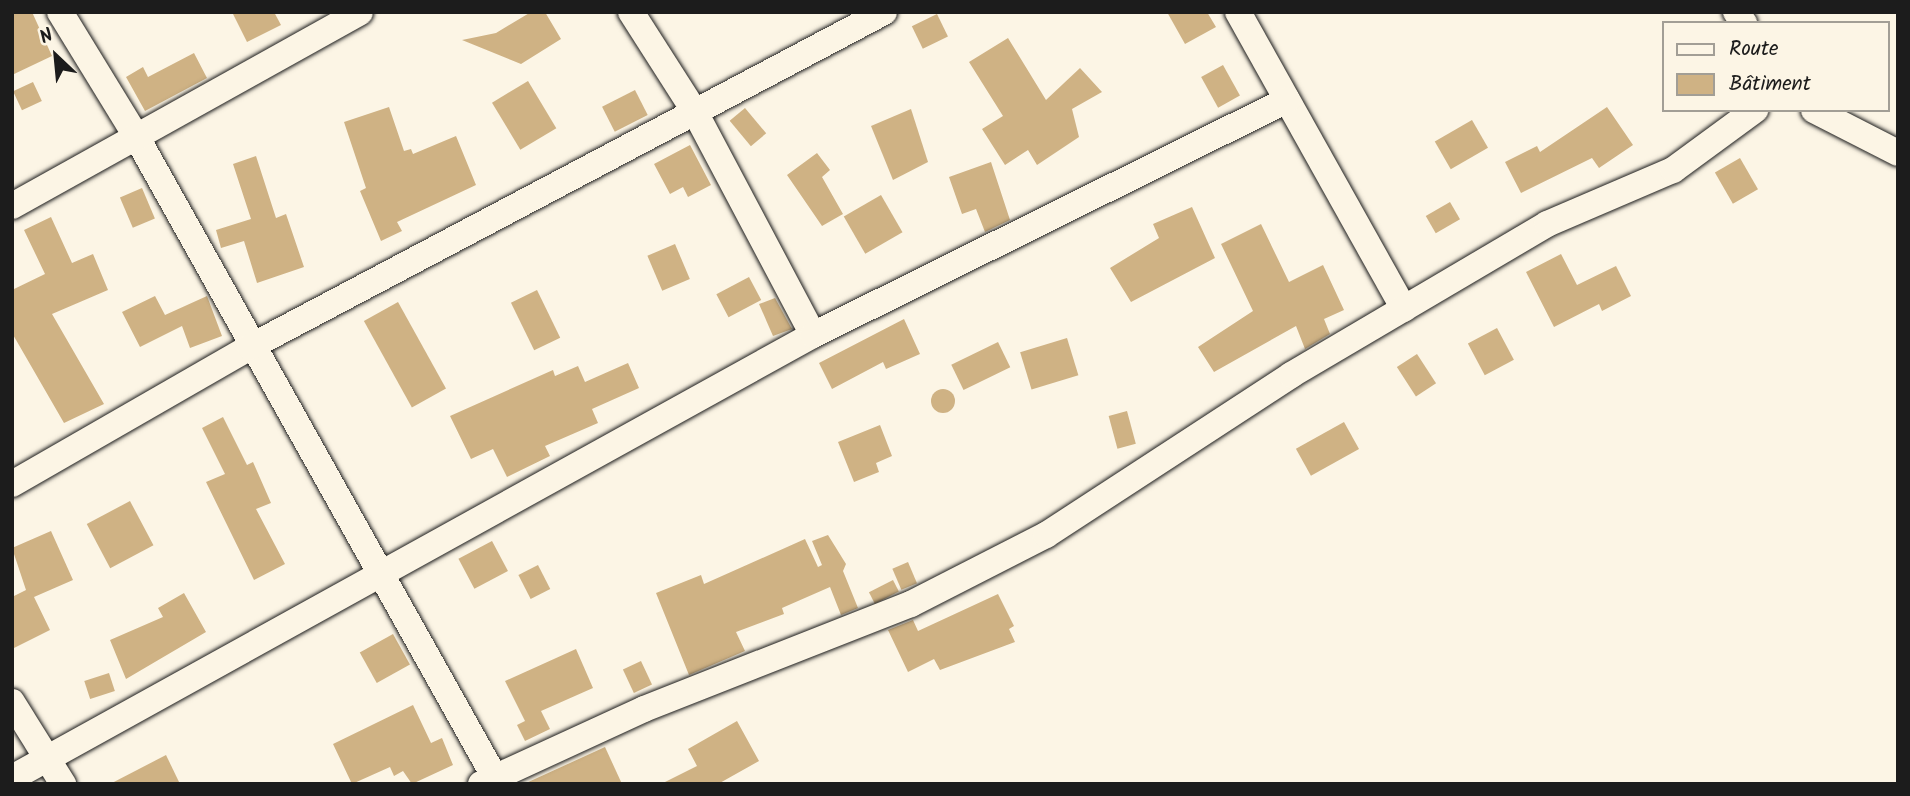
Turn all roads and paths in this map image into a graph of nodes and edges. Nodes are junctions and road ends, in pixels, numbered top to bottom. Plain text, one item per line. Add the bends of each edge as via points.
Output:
1 (60, 12) edge
2 (360, 12) edge
3 (631, 12) edge
4 (884, 12) edge
5 (1238, 12) edge
6 (1287, 100) junction
7 (695, 112) junction
8 (1752, 112) edge
9 (1818, 112) edge
10 (136, 136) junction
11 (1898, 153) edge
12 (12, 206) edge
13 (1404, 309) junction
14 (813, 335) junction
15 (250, 346) junction
16 (12, 484) edge
17 (377, 572) junction
18 (12, 702) edge
19 (48, 759) junction
20 (12, 778) edge
21 (488, 780) edge
22 (63, 784) edge

1 - 10 street
2 - 10 street
3 - 7 street
4 - 7 street
5 - 6 street
6 - 13 street
6 - 14 street
7 - 14 street
7 - 15 street
8 - 13 street via 1673,170 1547,224
9 - 11 street
10 - 12 street
10 - 15 street
13 - 21 street via 1291,375 1046,535 911,604 765,659
14 - 17 street
15 - 16 street
15 - 17 street
17 - 19 street
17 - 21 street
18 - 19 street
19 - 20 street
19 - 22 street

